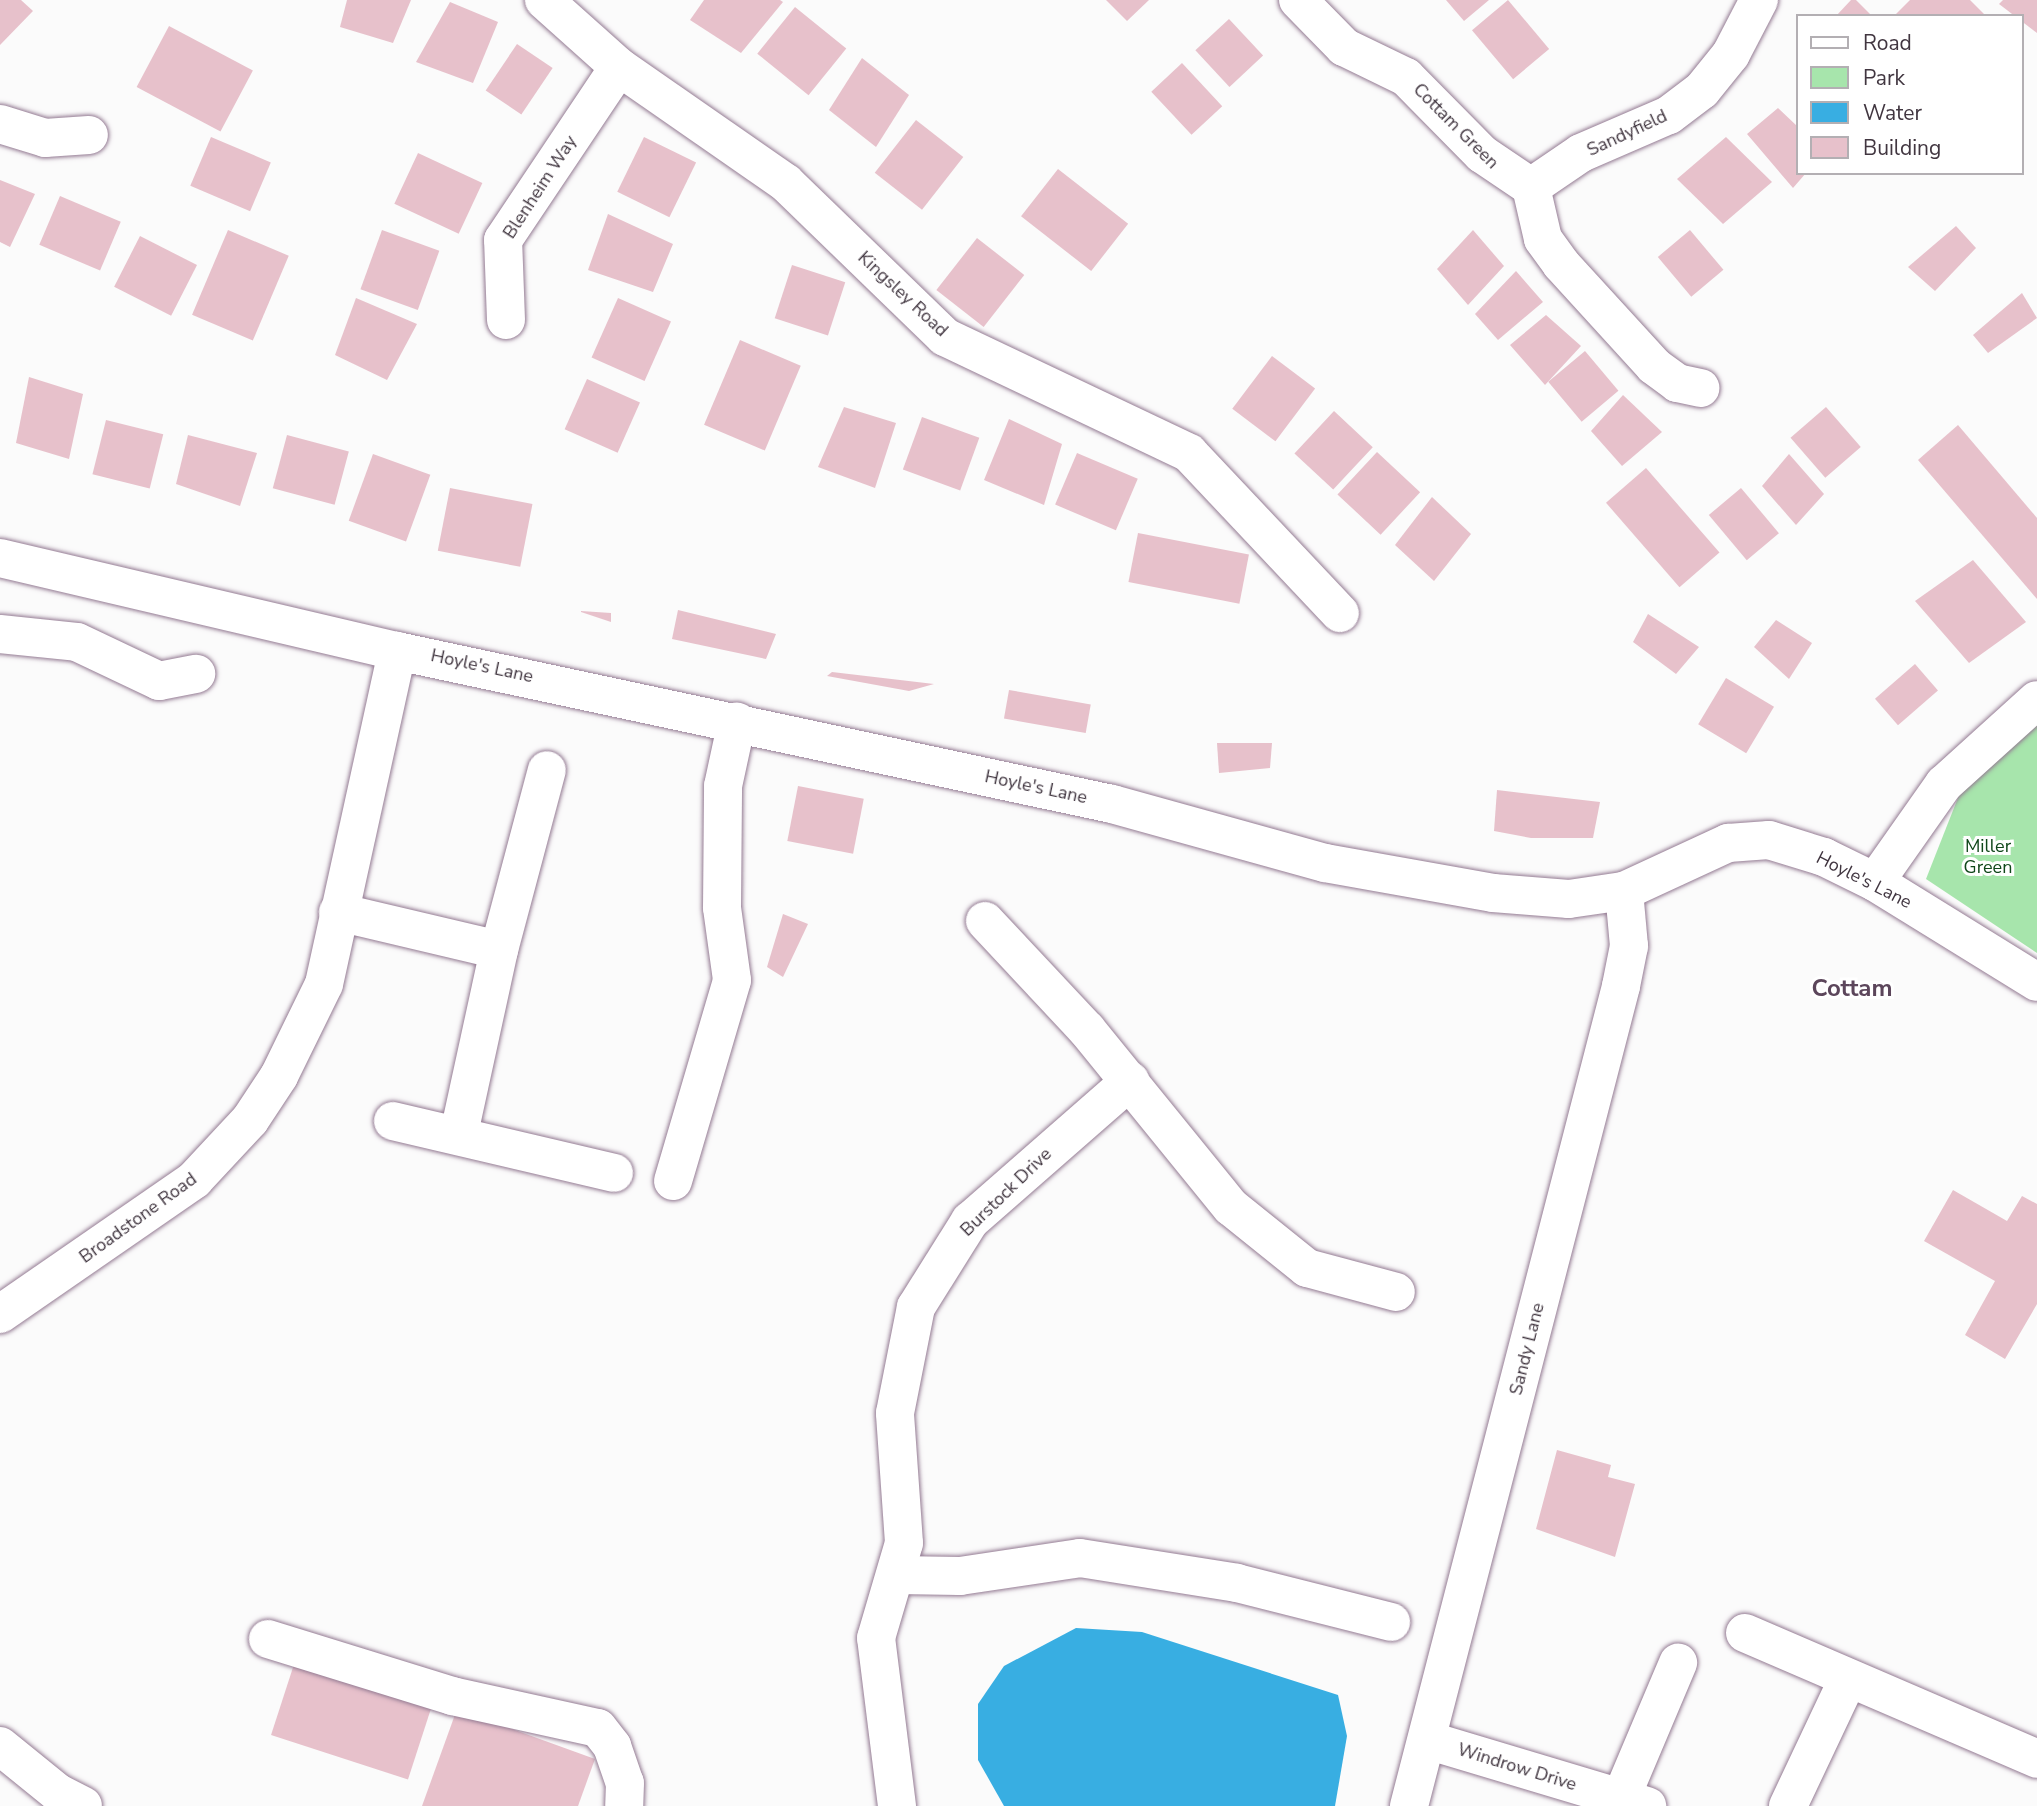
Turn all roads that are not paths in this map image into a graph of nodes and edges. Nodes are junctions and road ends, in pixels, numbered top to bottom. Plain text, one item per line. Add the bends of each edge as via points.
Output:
1 (544, 0) edge
2 (1298, 0) edge
3 (1759, 0) edge
4 (619, 66) junction
5 (0, 124) edge
6 (89, 135) dead end
7 (1531, 187) junction
8 (506, 320) dead end
9 (1700, 388) dead end
10 (0, 558) edge
11 (1340, 613) dead end
12 (0, 634) edge
13 (397, 651) junction
14 (196, 674) dead end
15 (2037, 700) edge
16 (737, 721) junction
17 (547, 770) dead end
18 (1875, 882) junction
19 (1624, 891) junction
20 (338, 912) junction
21 (985, 921) dead end
22 (499, 950) junction
23 (2037, 982) edge
24 (1130, 1082) junction
25 (393, 1121) dead end
26 (459, 1135) junction
27 (614, 1173) dead end
28 (673, 1181) dead end
29 (1396, 1292) dead end
30 (0, 1314) edge
31 (896, 1574) junction
32 (1391, 1622) dead end
33 (1745, 1633) dead end
34 (268, 1639) dead end
35 (1678, 1663) dead end
36 (1847, 1681) junction
37 (1427, 1740) junction
38 (0, 1746) edge
39 (2037, 1759) edge
40 (1634, 1802) edge
41 (83, 1806) edge
42 (624, 1806) edge
43 (897, 1806) edge
44 (1409, 1806) edge
45 (1788, 1806) edge

1 - 4 street, Kingsley Road
2 - 7 street, Cottam Green via 1344,47 1406,77 1482,154
3 - 7 street, Sandyfield via 1731,54 1702,89 1668,115 1581,153
4 - 8 street, Blenheim Way via 503,240
4 - 11 street, Kingsley Road via 786,183 945,337 1189,453
5 - 6 street via 45,138
7 - 9 street via 1543,239 1561,264 1654,366 1677,383
10 - 13 street, Hoyle's Lane
12 - 14 street via 77,642 159,681
13 - 16 street, Hoyle's Lane
13 - 20 street, Broadstone Road
15 - 18 street via 1944,784
16 - 19 street, Hoyle's Lane via 1112,804 1325,863 1493,893 1569,899
16 - 28 street via 723,786 722,908 732,980
17 - 22 street
18 - 19 street, Hoyle's Lane via 1824,857 1769,840 1728,843
18 - 23 street, Hoyle's Lane
19 - 37 street, Sandy Lane via 1629,946 1621,986
20 - 22 street
20 - 30 street, Broadstone Road via 324,984 300,1036 279,1076 230,1144 164,1204
21 - 24 street
22 - 26 street
24 - 29 street via 1231,1207 1307,1268
24 - 31 street, Burstock Drive via 970,1221 916,1307 895,1413 904,1543
25 - 26 street
26 - 27 street
31 - 32 street via 960,1576 1080,1558 1237,1583
31 - 43 street, Burstock Drive via 876,1639
33 - 36 street
34 - 42 street via 452,1696 598,1728 612,1746 625,1783
35 - 40 street
36 - 39 street
36 - 45 street
37 - 40 street, Windrow Drive
37 - 44 street, Sandy Lane
38 - 41 street via 58,1793

